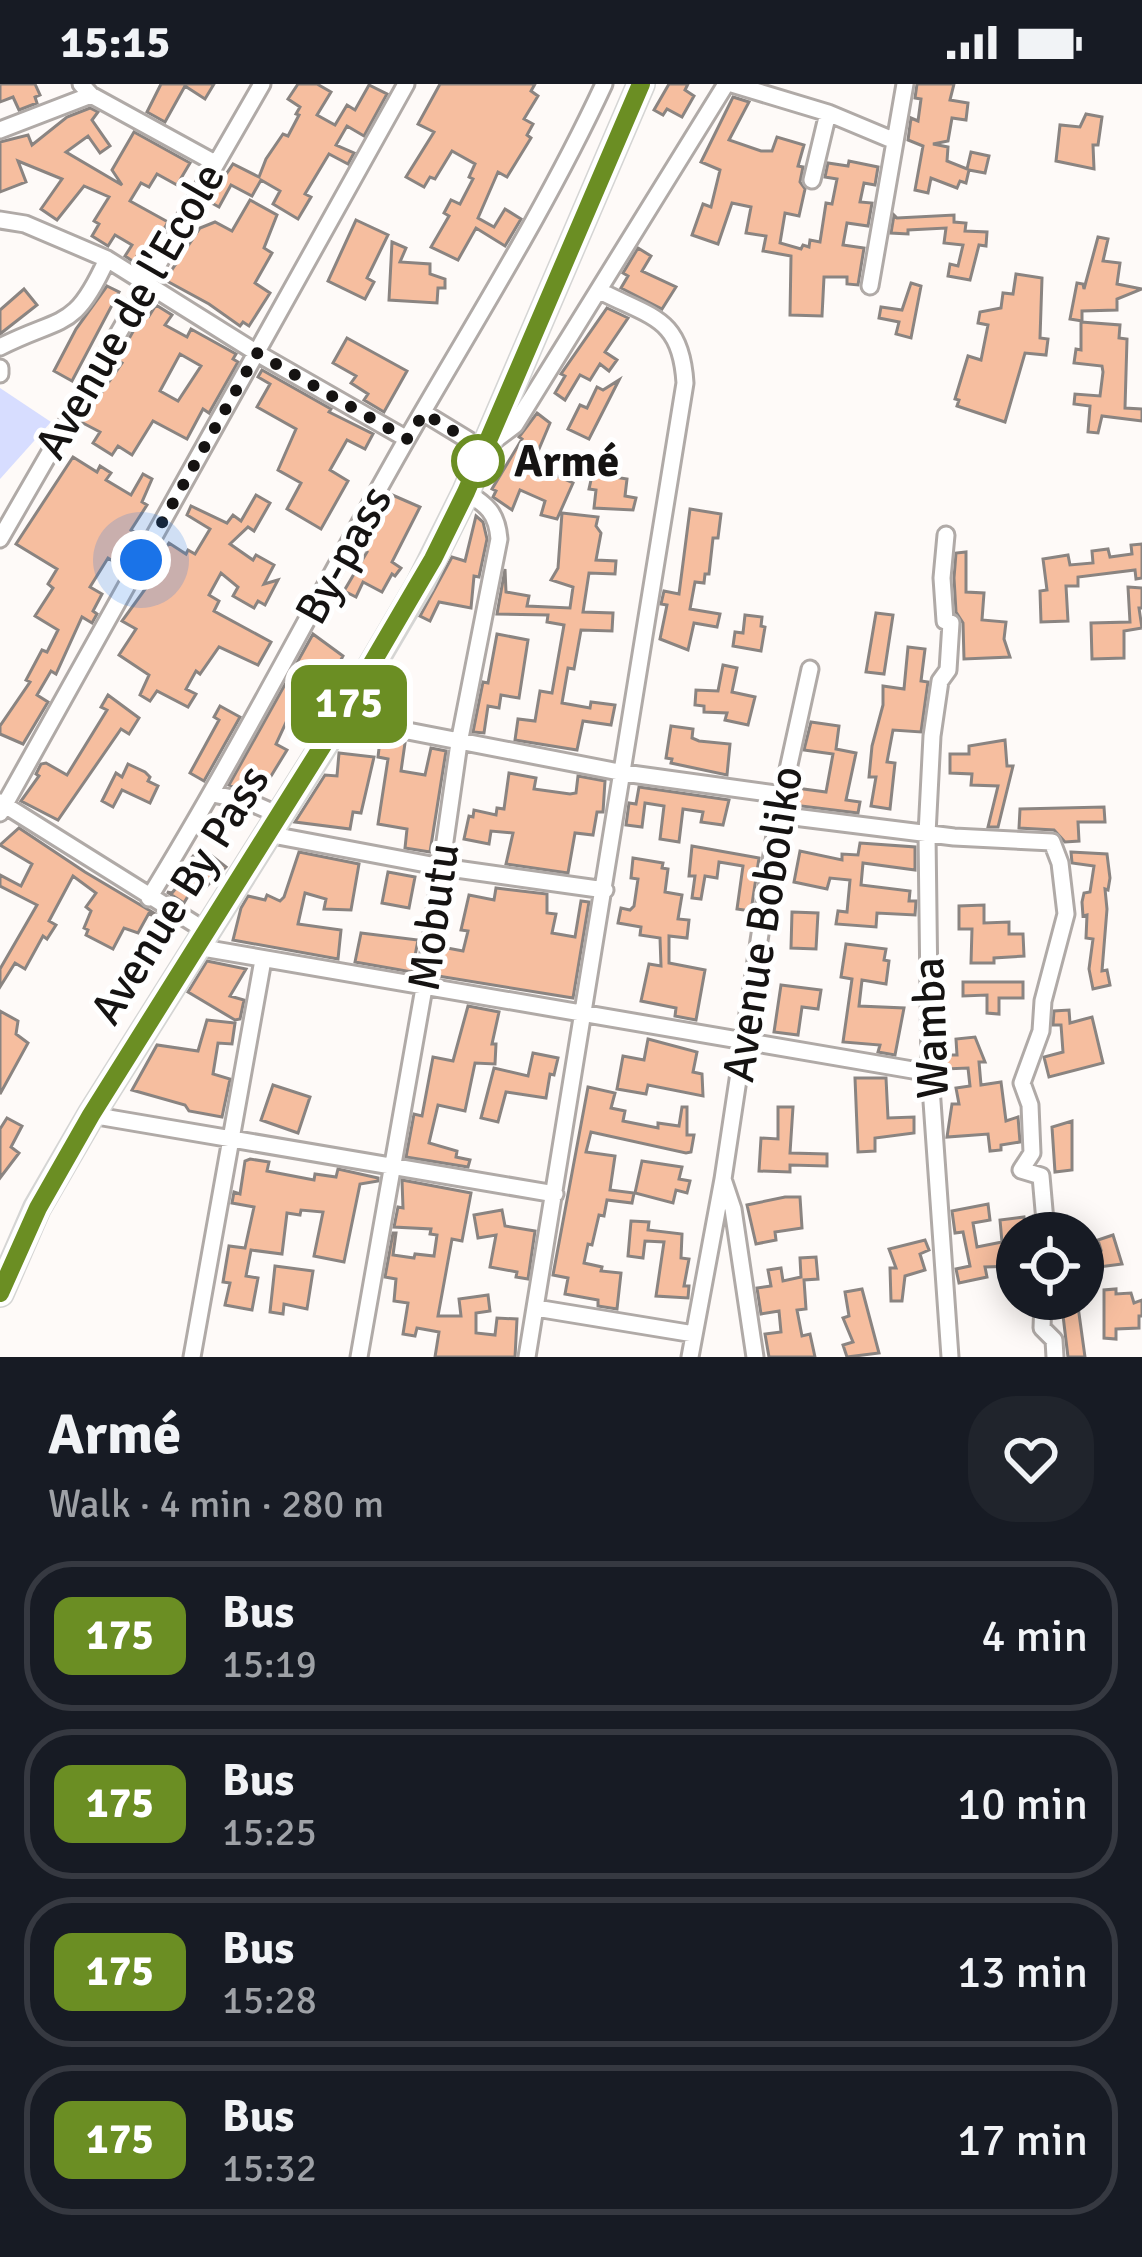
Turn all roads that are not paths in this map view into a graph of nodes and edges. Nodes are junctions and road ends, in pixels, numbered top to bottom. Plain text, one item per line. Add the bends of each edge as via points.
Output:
1 (262, 84) edge
2 (406, 84) edge
3 (604, 84) edge
4 (641, 84) edge
5 (729, 84) edge
6 (905, 84) edge
7 (86, 89) edge
8 (828, 113) junction
9 (0, 130) edge
10 (895, 141) junction
11 (214, 164) junction
12 (812, 180) dead end
13 (0, 220) edge
14 (107, 259) junction
15 (147, 281) junction
16 (870, 286) dead end
17 (600, 291) junction
18 (0, 347) edge
19 (257, 353) junction
20 (424, 413) junction
21 (407, 439) junction
22 (483, 449) junction
23 (466, 492) junction
24 (946, 535) dead end
25 (0, 539) edge
26 (810, 669) dead end
27 (340, 718) junction
28 (459, 743) junction
29 (624, 773) junction
30 (213, 794) junction
31 (783, 795) junction
32 (2, 807) edge
33 (778, 815) junction
34 (273, 824) junction
35 (927, 834) junction
36 (442, 867) junction
37 (605, 890) junction
38 (148, 898) junction
39 (201, 939) junction
40 (263, 960) junction
41 (424, 988) junction
42 (584, 1015) junction
43 (742, 1043) junction
44 (930, 1073) junction
45 (91, 1115) junction
46 (231, 1140) junction
47 (393, 1165) junction
48 (723, 1179) junction
49 (555, 1194) junction
50 (1044, 1212) edge
51 (0, 1293) edge
52 (536, 1308) junction
53 (1042, 1320) edge
54 (694, 1334) junction
55 (192, 1357) edge
56 (359, 1357) edge
57 (527, 1357) edge
58 (690, 1357) edge
59 (754, 1357) edge
60 (950, 1357) edge
61 (1055, 1357) edge

1 - 11 street, Avenue de l'Ecole
2 - 19 street
3 - 20 street, By-pass
4 - 22 highway, Avenue By Pass
5 - 8 street
5 - 17 street
6 - 10 street
7 - 9 street
7 - 11 street
8 - 10 street
8 - 12 street
10 - 16 street
11 - 15 street, Avenue de l'Ecole
13 - 14 street
14 - 15 street
14 - 18 street via 69,320
15 - 19 street
15 - 25 street, Avenue de l'Ecole
17 - 22 street via 515,425
17 - 29 street via 670,328 685,383
19 - 21 street
19 - 32 street
20 - 21 street, By-pass
20 - 22 street
21 - 30 street, By-pass
22 - 23 highway, Avenue By Pass
23 - 27 highway, Avenue By Pass
23 - 28 street, Mobutu via 488,506 499,539
24 - 35 street, Wamba via 942,578 951,636
26 - 31 street, Avenue Boboliko
27 - 28 street
27 - 34 highway, Avenue By Pass
28 - 29 street
28 - 36 street, Mobutu
29 - 31 street
29 - 37 street
30 - 34 street via 248,802
30 - 38 street, By-pass
31 - 33 street, Avenue Boboliko
32 - 38 street
33 - 35 street
33 - 43 street, Avenue Boboliko
34 - 36 street
34 - 39 highway, Avenue By Pass
35 - 44 street, Wamba
35 - 50 street via 1052,842 1060,863 1066,914 1022,1083 1032,1153 1021,1170 1041,1176
36 - 37 street
36 - 41 street, Mobutu
37 - 42 street
38 - 39 street
39 - 40 street
39 - 45 highway, Avenue By Pass
40 - 41 street
40 - 46 street
41 - 42 street
41 - 47 street, Mobutu
42 - 43 street
42 - 49 street
43 - 44 street
43 - 48 street, Avenue Boboliko
44 - 60 street, Wamba
45 - 46 street
45 - 51 highway, Avenue By Pass
46 - 47 street
46 - 55 street
47 - 49 street
47 - 56 street, Mobutu
48 - 54 street, Avenue Boboliko
48 - 59 street, Avenue Boboliko
49 - 52 street
52 - 54 street
52 - 57 street
53 - 61 street
54 - 58 street, Avenue Boboliko

